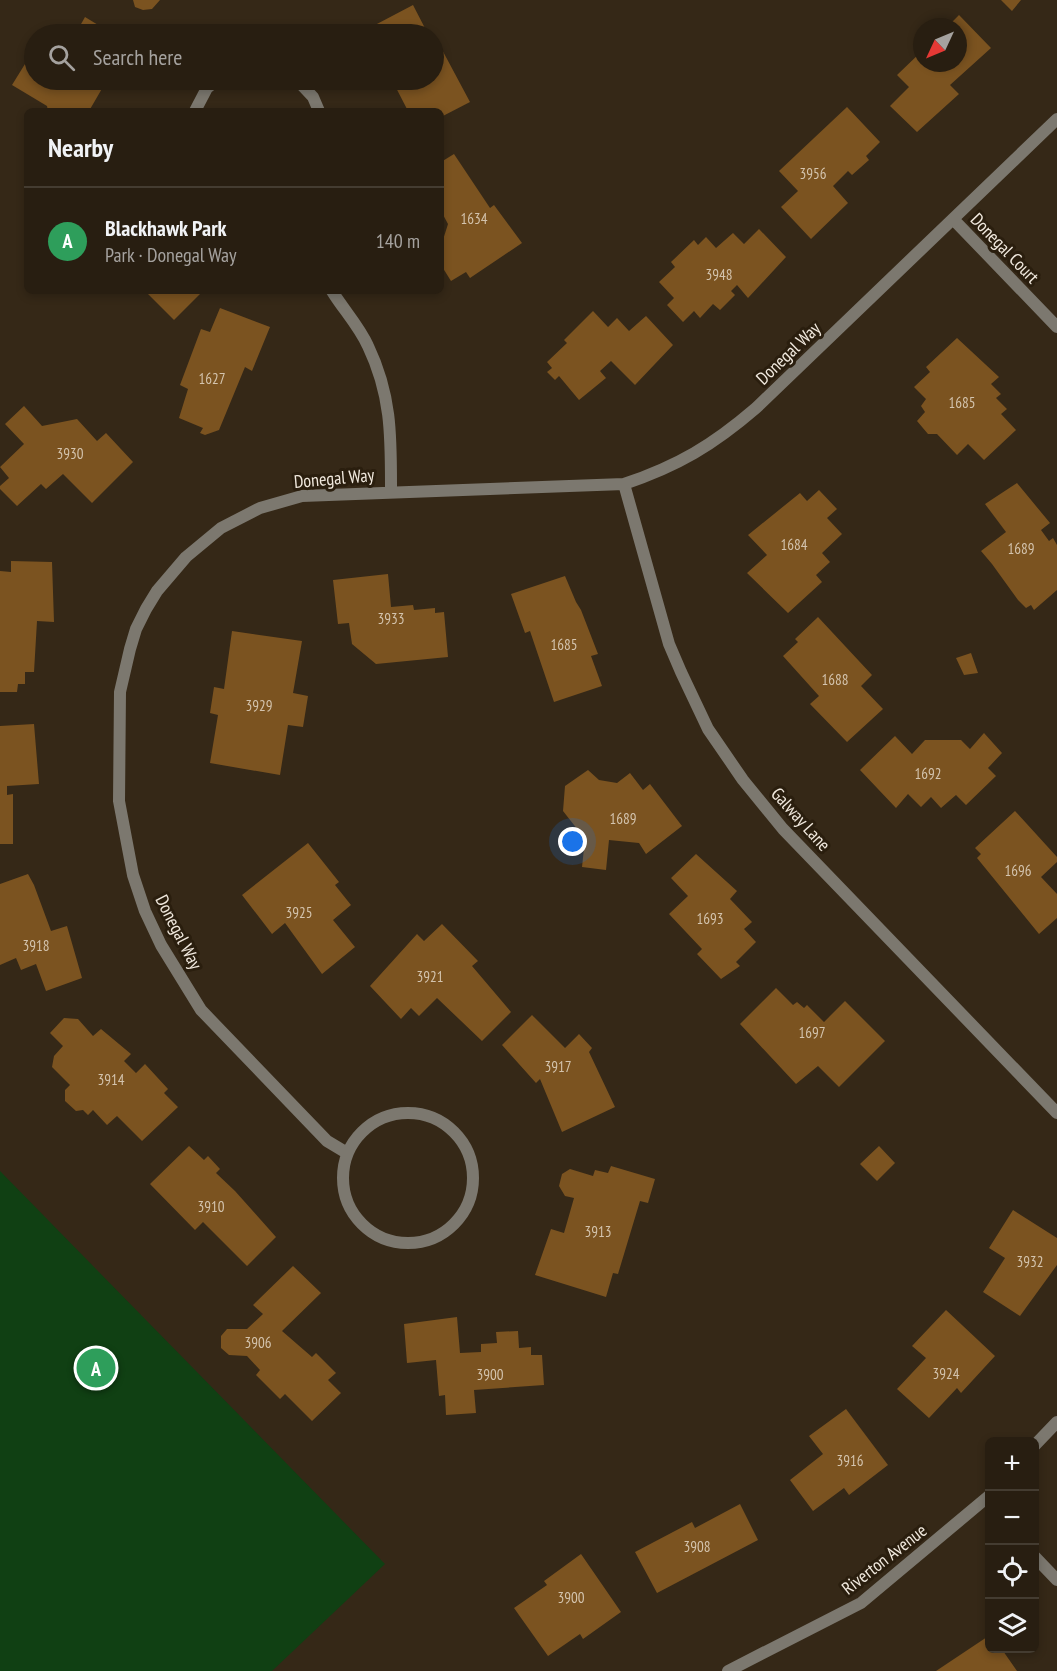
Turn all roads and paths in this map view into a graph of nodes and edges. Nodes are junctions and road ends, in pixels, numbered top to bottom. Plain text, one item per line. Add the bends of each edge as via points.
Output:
1 (206, 90) edge
2 (306, 90) edge
3 (197, 108) edge
4 (318, 108) edge
5 (1057, 119) edge
6 (953, 219) junction
7 (334, 294) edge
8 (1057, 327) edge
9 (624, 483) junction
10 (390, 492) junction
11 (1057, 1113) edge
12 (347, 1153) junction
13 (1057, 1422) edge
14 (1039, 1442) edge
15 (985, 1504) edge
16 (1039, 1560) edge
17 (1057, 1580) edge
18 (728, 1671) edge

1 - 3 street
2 - 4 street
5 - 6 street, Donegal Way
6 - 8 street, Donegal Court
6 - 9 street, Donegal Way via 728,432 668,467
7 - 10 street via 368,344 381,380 392,433
9 - 10 street, Donegal Way
9 - 11 street, Galway Lane via 669,644 708,729 743,780 783,829
10 - 12 street, Donegal Way via 302,496 240,517 202,543 172,572 146,609 136,629 120,692 121,810 133,875 161,945 201,1010 327,1141
12 - 12 street via 342,1171 348,1207 359,1222 381,1237 408,1243 426,1241 457,1221 466,1206 473,1169 457,1135 443,1122 406,1112 388,1115 370,1124
13 - 14 street
15 - 18 street, Riverton Avenue via 861,1603
16 - 17 street

